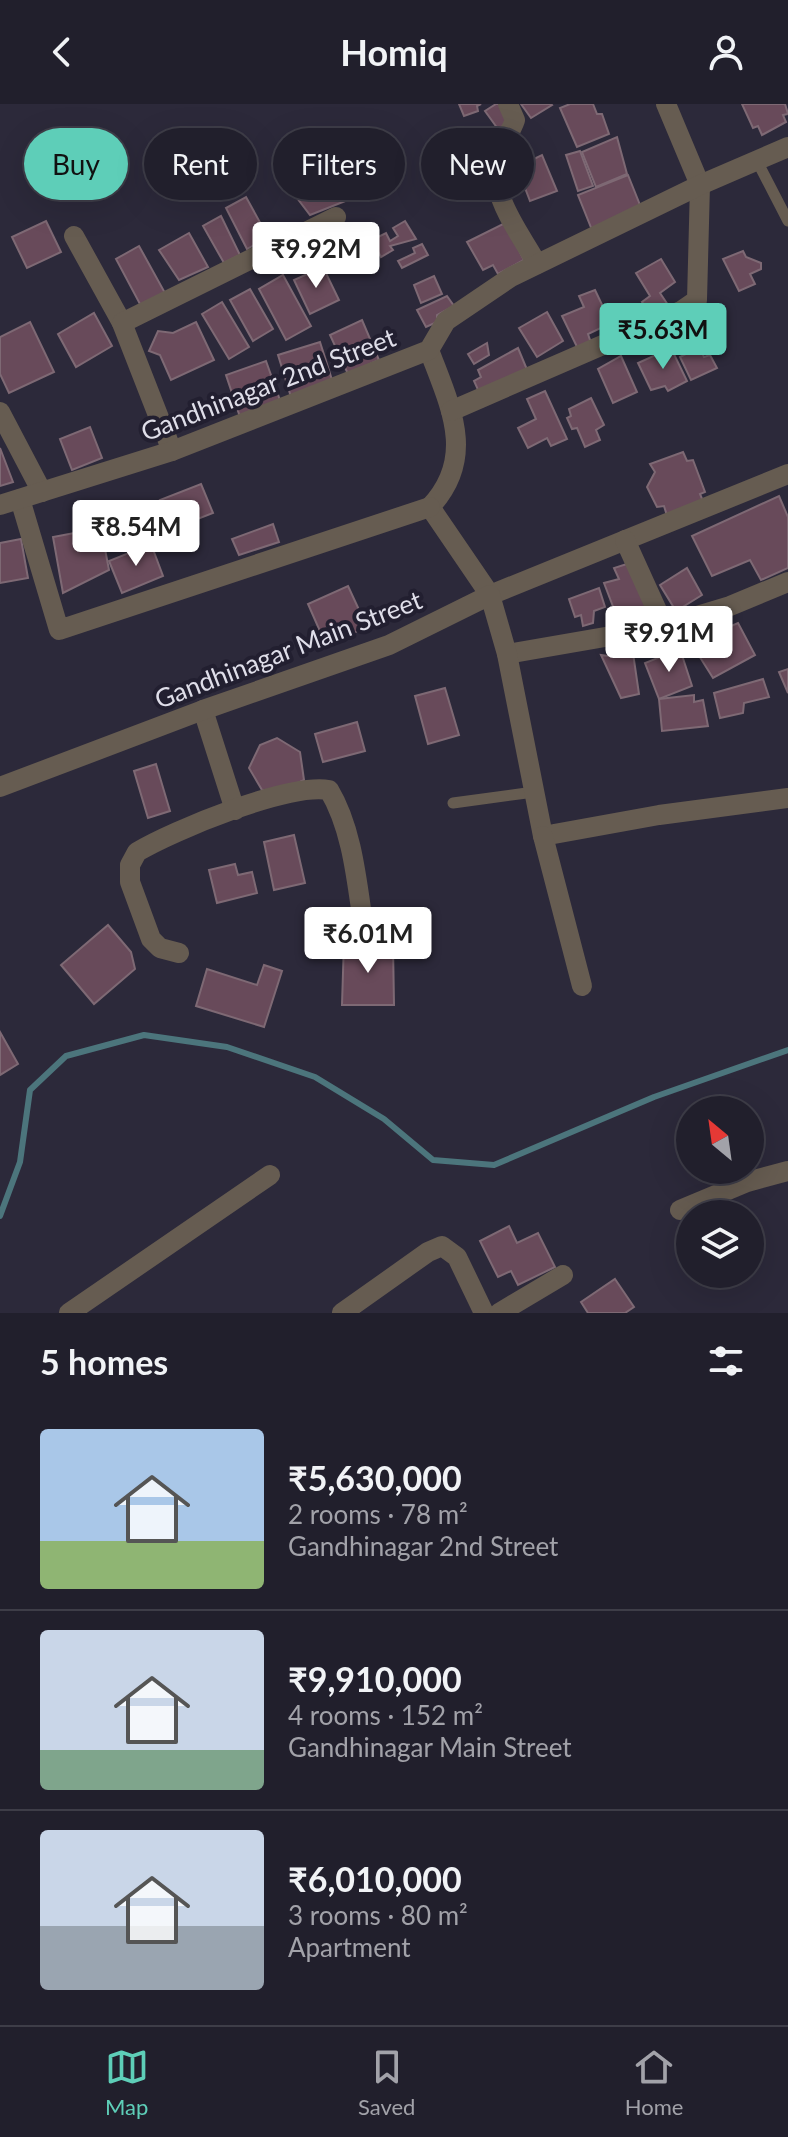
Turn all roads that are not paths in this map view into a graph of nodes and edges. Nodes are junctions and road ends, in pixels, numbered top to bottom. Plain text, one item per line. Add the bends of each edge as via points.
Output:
1 (508, 104) edge
2 (666, 104) edge
3 (788, 147) edge
4 (756, 159) junction
5 (700, 185) junction
6 (336, 217) dead end
7 (788, 221) edge
8 (74, 236) dead end
9 (537, 264) junction
10 (122, 323) junction
11 (429, 350) junction
12 (451, 411) junction
13 (0, 412) edge
14 (172, 451) junction
15 (788, 475) edge
16 (42, 492) junction
17 (10, 502) edge
18 (430, 507) junction
19 (625, 540) junction
20 (788, 582) edge
21 (490, 595) junction
22 (664, 626) junction
23 (507, 654) junction
24 (203, 710) junction
25 (0, 787) edge
26 (534, 792) junction
27 (788, 798) edge
28 (453, 803) dead end
29 (235, 810) junction
30 (543, 836) junction
31 (364, 930) dead end
32 (179, 953) dead end
33 (582, 986) dead end
34 (788, 1171) edge
35 (270, 1175) dead end
36 (704, 1200) edge
37 (563, 1275) dead end
38 (69, 1313) edge
39 (342, 1313) edge
40 (484, 1313) edge
41 (499, 1313) edge

1 - 9 street via 515,120 499,153 496,182
2 - 5 street
3 - 4 street, Gandhinagar 2nd Street
4 - 5 street, Gandhinagar 2nd Street
4 - 7 lane
5 - 9 street, Gandhinagar 2nd Street
5 - 12 street via 697,300
6 - 10 street
8 - 10 street
9 - 11 street, Gandhinagar 2nd Street via 460,309
10 - 14 street
11 - 12 street
11 - 14 street, Gandhinagar 2nd Street
12 - 18 street via 455,467 448,488
13 - 16 street
14 - 16 street, Gandhinagar 2nd Street
15 - 19 street, Gandhinagar Main Street
16 - 17 street, Gandhinagar 2nd Street
17 - 18 street via 59,630
18 - 21 street
19 - 21 street, Gandhinagar Main Street
19 - 22 street
20 - 22 street
21 - 23 street
21 - 24 street, Gandhinagar Main Street via 389,645
22 - 23 street
23 - 26 street
24 - 25 street, Gandhinagar Main Street
24 - 29 street
26 - 28 lane
26 - 30 street
27 - 30 street
29 - 31 street via 314,788 329,790 354,863
29 - 32 street via 152,843 137,852 130,865 130,882 151,939 160,948
30 - 33 street
34 - 36 street
35 - 38 street
37 - 41 street
39 - 40 street via 442,1246 457,1257

